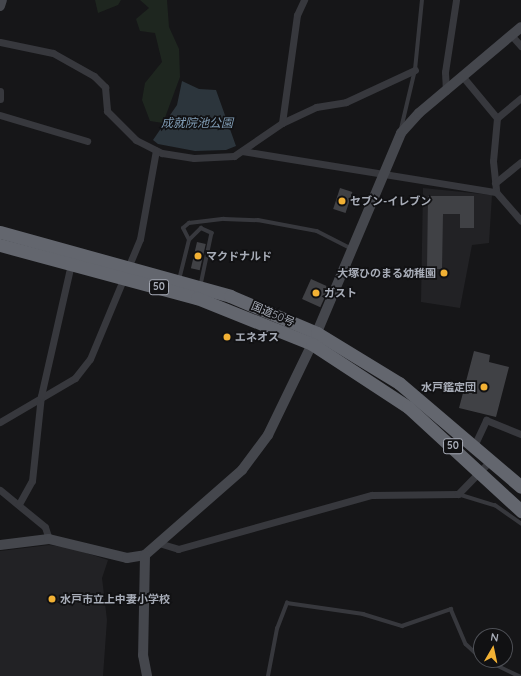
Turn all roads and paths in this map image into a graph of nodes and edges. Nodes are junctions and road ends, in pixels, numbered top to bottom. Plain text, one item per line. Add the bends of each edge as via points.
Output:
1 (2, 0) edge
2 (304, 0) edge
3 (422, 0) edge
4 (456, 0) edge
5 (0, 6) edge
6 (521, 27) edge
7 (512, 35) junction
8 (0, 42) edge
9 (521, 46) edge
10 (415, 70) junction
11 (463, 77) junction
12 (0, 91) edge
13 (446, 91) junction
14 (521, 98) edge
15 (0, 99) edge
16 (0, 115) edge
17 (497, 118) junction
18 (282, 123) junction
19 (401, 133) junction
20 (87, 141) dead end
21 (156, 150) junction
22 (242, 152) junction
23 (521, 162) edge
24 (382, 174) junction
25 (495, 183) junction
26 (496, 192) junction
27 (521, 221) edge
28 (0, 232) edge
29 (189, 240) junction
30 (0, 245) edge
31 (354, 249) junction
32 (71, 264) junction
33 (126, 272) junction
34 (178, 281) junction
35 (200, 287) junction
36 (315, 338) junction
37 (41, 396) junction
38 (0, 422) edge
39 (521, 434) edge
40 (474, 446) junction
41 (490, 461) junction
42 (480, 471) junction
43 (506, 474) junction
44 (521, 482) edge
45 (496, 486) junction
46 (521, 487) edge
47 (0, 490) edge
48 (458, 494) junction
49 (19, 504) junction
50 (521, 506) edge
51 (521, 511) edge
52 (521, 523) edge
53 (49, 539) junction
54 (162, 544) junction
55 (0, 545) edge
56 (145, 554) junction
57 (473, 651) edge
58 (502, 668) edge
59 (147, 676) edge
60 (268, 676) edge
61 (519, 676) edge

1 - 5 street
2 - 18 street via 297,16
3 - 10 lane
4 - 13 street via 445,72
6 - 7 street
7 - 9 street
7 - 11 street
8 - 21 street via 53,53 94,76 105,87 107,111 136,140
10 - 18 street via 346,102 316,107
10 - 19 lane
11 - 13 street
11 - 17 street
12 - 15 street
13 - 19 street
14 - 17 street
16 - 20 street
17 - 25 street via 493,161
18 - 22 street
19 - 24 street
21 - 22 street via 194,158 234,156
21 - 33 street via 144,227
22 - 24 street
23 - 25 street
24 - 26 street
24 - 31 street
25 - 26 street
26 - 27 street
28 - 33 highway, 国道50号 / 50
29 - 31 lane via 183,228 189,223 224,219 258,220 316,230
29 - 34 lane
29 - 35 lane via 201,228 209,230 213,236
30 - 32 highway, 国道50号 / 50
31 - 36 street
32 - 33 highway, 国道50号 / 50
32 - 37 street
33 - 34 highway, 国道50号 / 50
33 - 36 highway, 国道50号 / 50
33 - 37 street via 81,372
34 - 35 highway, 国道50号 / 50
35 - 36 highway, 国道50号 / 50
36 - 40 highway, 国道50号 / 50 via 399,384
36 - 42 highway, 国道50号 / 50 via 391,394
36 - 54 street via 259,449
37 - 38 street
37 - 49 street via 32,480
39 - 40 street via 486,420
40 - 41 highway, 国道50号 / 50
41 - 42 street
41 - 43 highway, 国道50号 / 50
42 - 45 highway, 国道50号 / 50
42 - 48 street
43 - 44 highway
43 - 46 highway, 50
45 - 50 highway, 50
45 - 51 highway
47 - 49 street
48 - 52 lane via 495,505
48 - 54 street via 372,494 178,549
49 - 53 street via 45,527
53 - 55 street
53 - 56 street via 127,558
54 - 56 street
56 - 59 street via 143,649
57 - 60 lane via 466,644 451,608 402,626 363,614 287,603 277,629
58 - 61 lane

